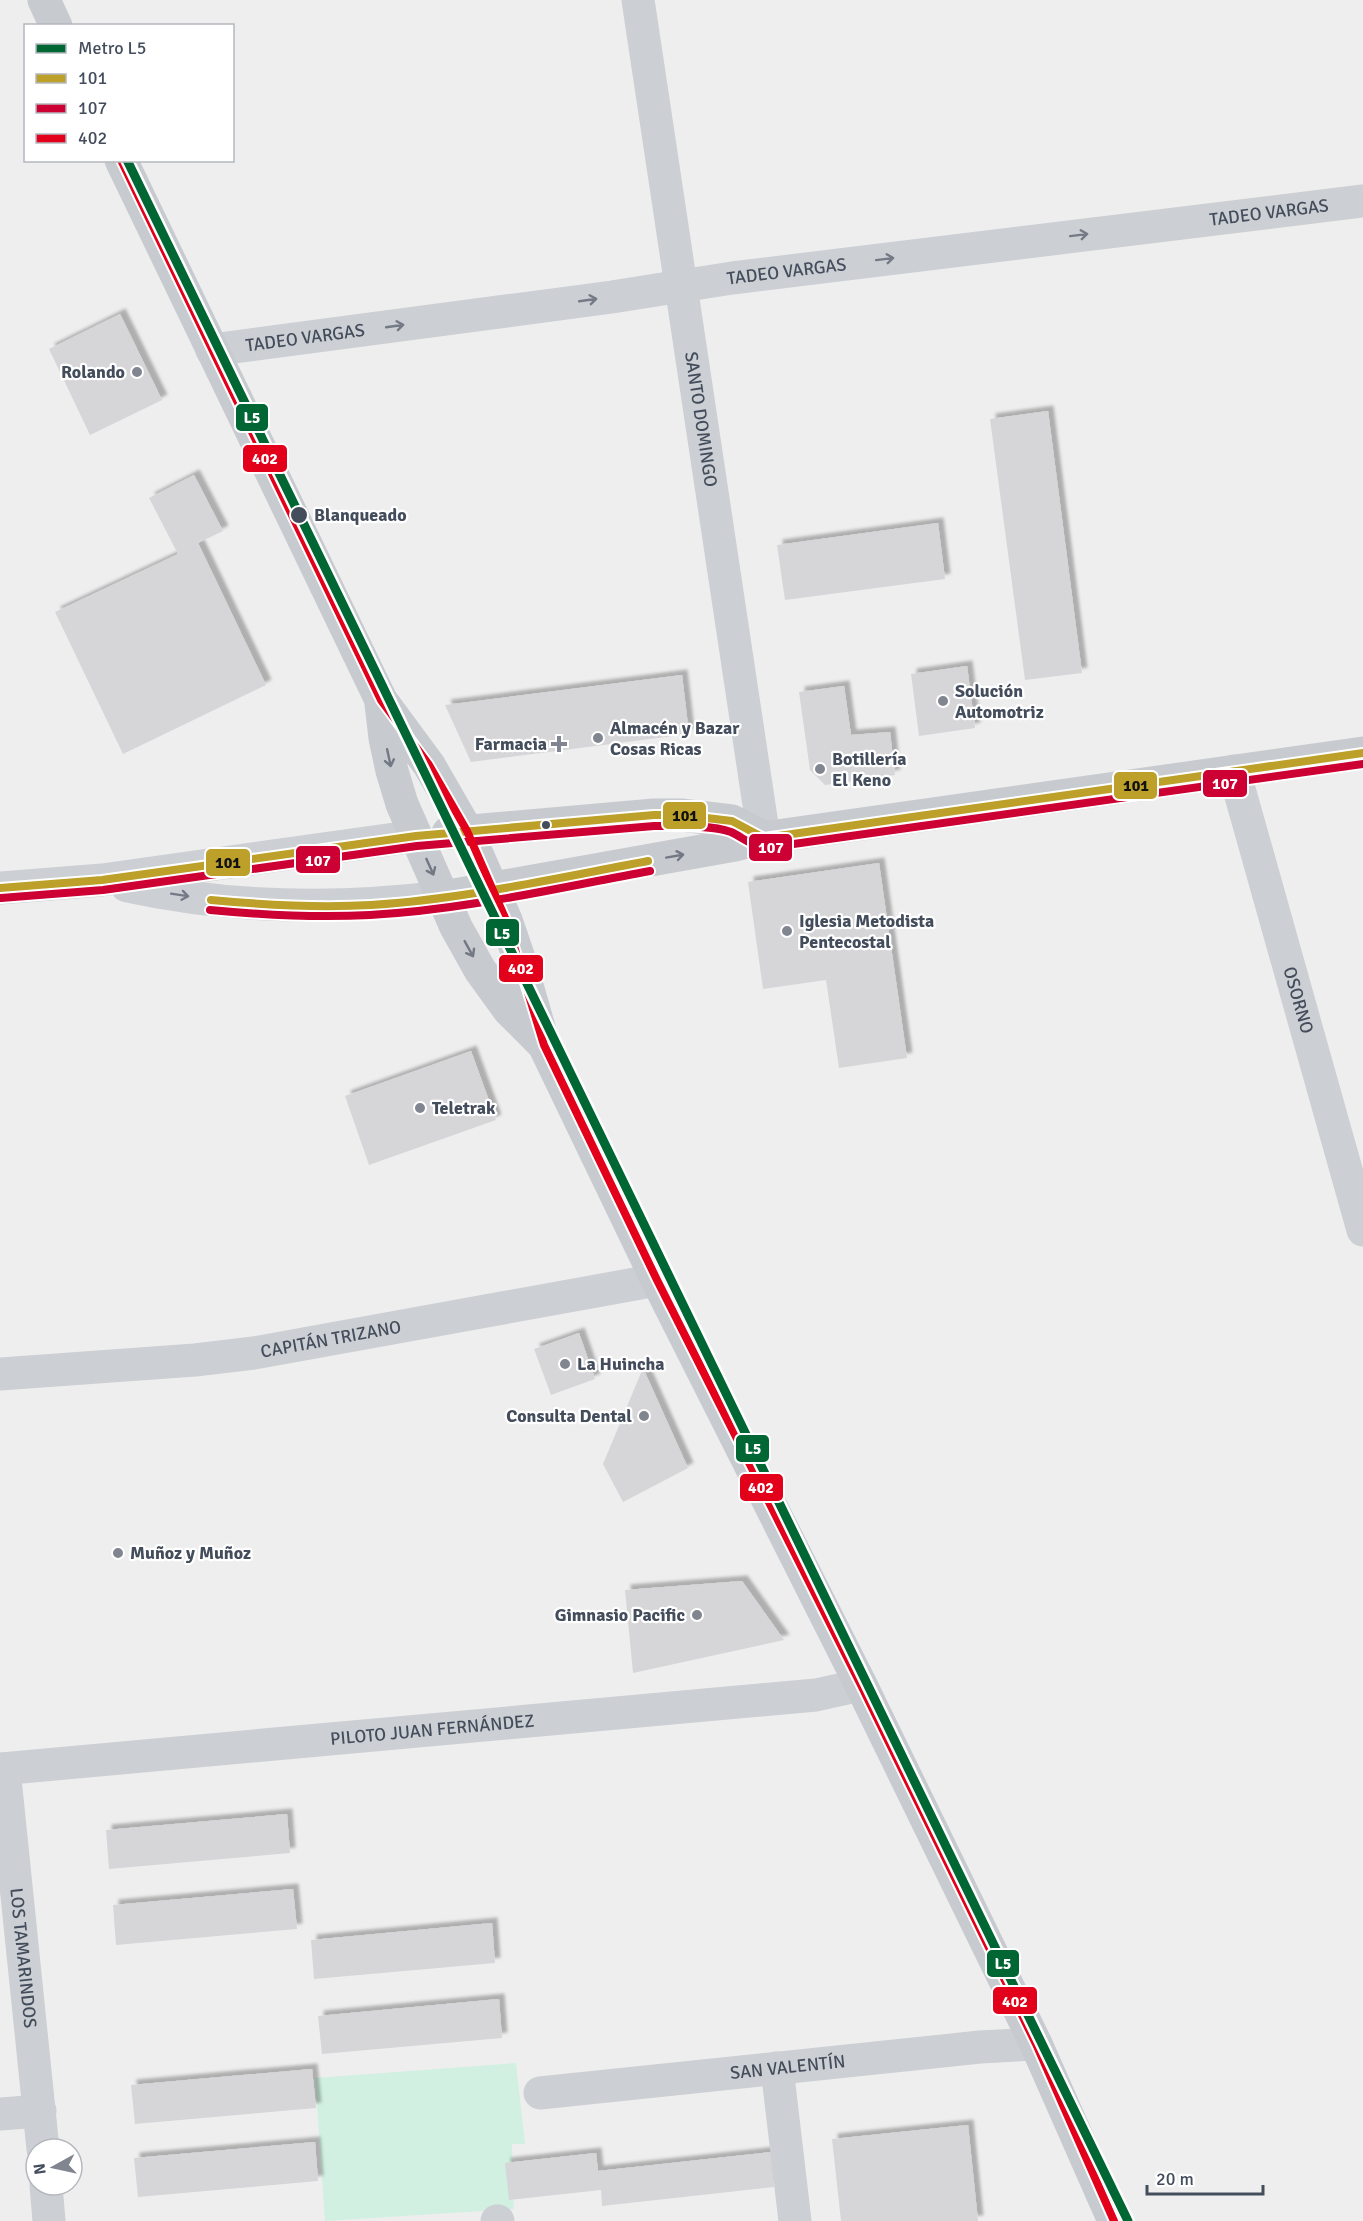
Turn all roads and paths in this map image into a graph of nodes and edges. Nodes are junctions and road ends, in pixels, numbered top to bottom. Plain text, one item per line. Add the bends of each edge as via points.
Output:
1 (44, 0) edge
2 (638, 0) edge
3 (55, 24) edge
4 (122, 162) edge
5 (1363, 201) edge
6 (681, 286) junction
7 (212, 350) junction
8 (381, 700) junction
9 (1363, 753) edge
10 (1234, 771) junction
11 (467, 831) junction
12 (416, 836) junction
13 (764, 838) junction
14 (102, 880) junction
15 (0, 888) edge
16 (493, 888) junction
17 (443, 897) junction
18 (544, 1045) junction
19 (1363, 1230) edge
20 (657, 1280) junction
21 (0, 1374) edge
22 (861, 1685) junction
23 (2, 1769) edge
24 (1036, 2043) junction
25 (777, 2068) junction
26 (540, 2093) dead end
27 (40, 2111) junction
28 (0, 2114) edge
29 (42, 2137) edge
30 (47, 2197) edge
31 (49, 2221) edge
32 (795, 2221) edge
33 (1114, 2221) edge

1 - 3 main road
2 - 6 street, SANTO DOMINGO
4 - 7 main road
6 -> 5 street, TADEO VARGAS
7 -> 6 street, TADEO VARGAS
6 - 13 street, SANTO DOMINGO
7 - 8 main road
8 - 11 main road via 429,765
8 -> 12 main road via 392,771
9 - 10 main road
10 - 13 main road
10 - 19 street, OSORNO
11 - 12 main road
11 - 13 main road via 681,815 732,821
11 - 16 main road
12 - 14 main road
12 -> 17 main road
16 -> 13 main road
14 - 15 main road
14 -> 17 main road via 198,898 286,906 380,904
16 - 17 main road
16 - 18 main road via 520,961
17 -> 18 main road via 480,970 508,1010
18 - 20 main road
20 - 21 street, CAPITÁN TRIZANO via 254,1353
20 - 22 main road
22 - 23 street, PILOTO JUAN FERNÁNDEZ via 816,1695
22 - 24 main road
23 - 27 street, LOS TAMARINDOS
24 - 25 street, SAN VALENTÍN
24 - 33 main road
25 - 26 street, SAN VALENTÍN
25 - 32 street
27 - 28 street
27 - 29 street, LOS TAMARINDOS
30 - 31 street

